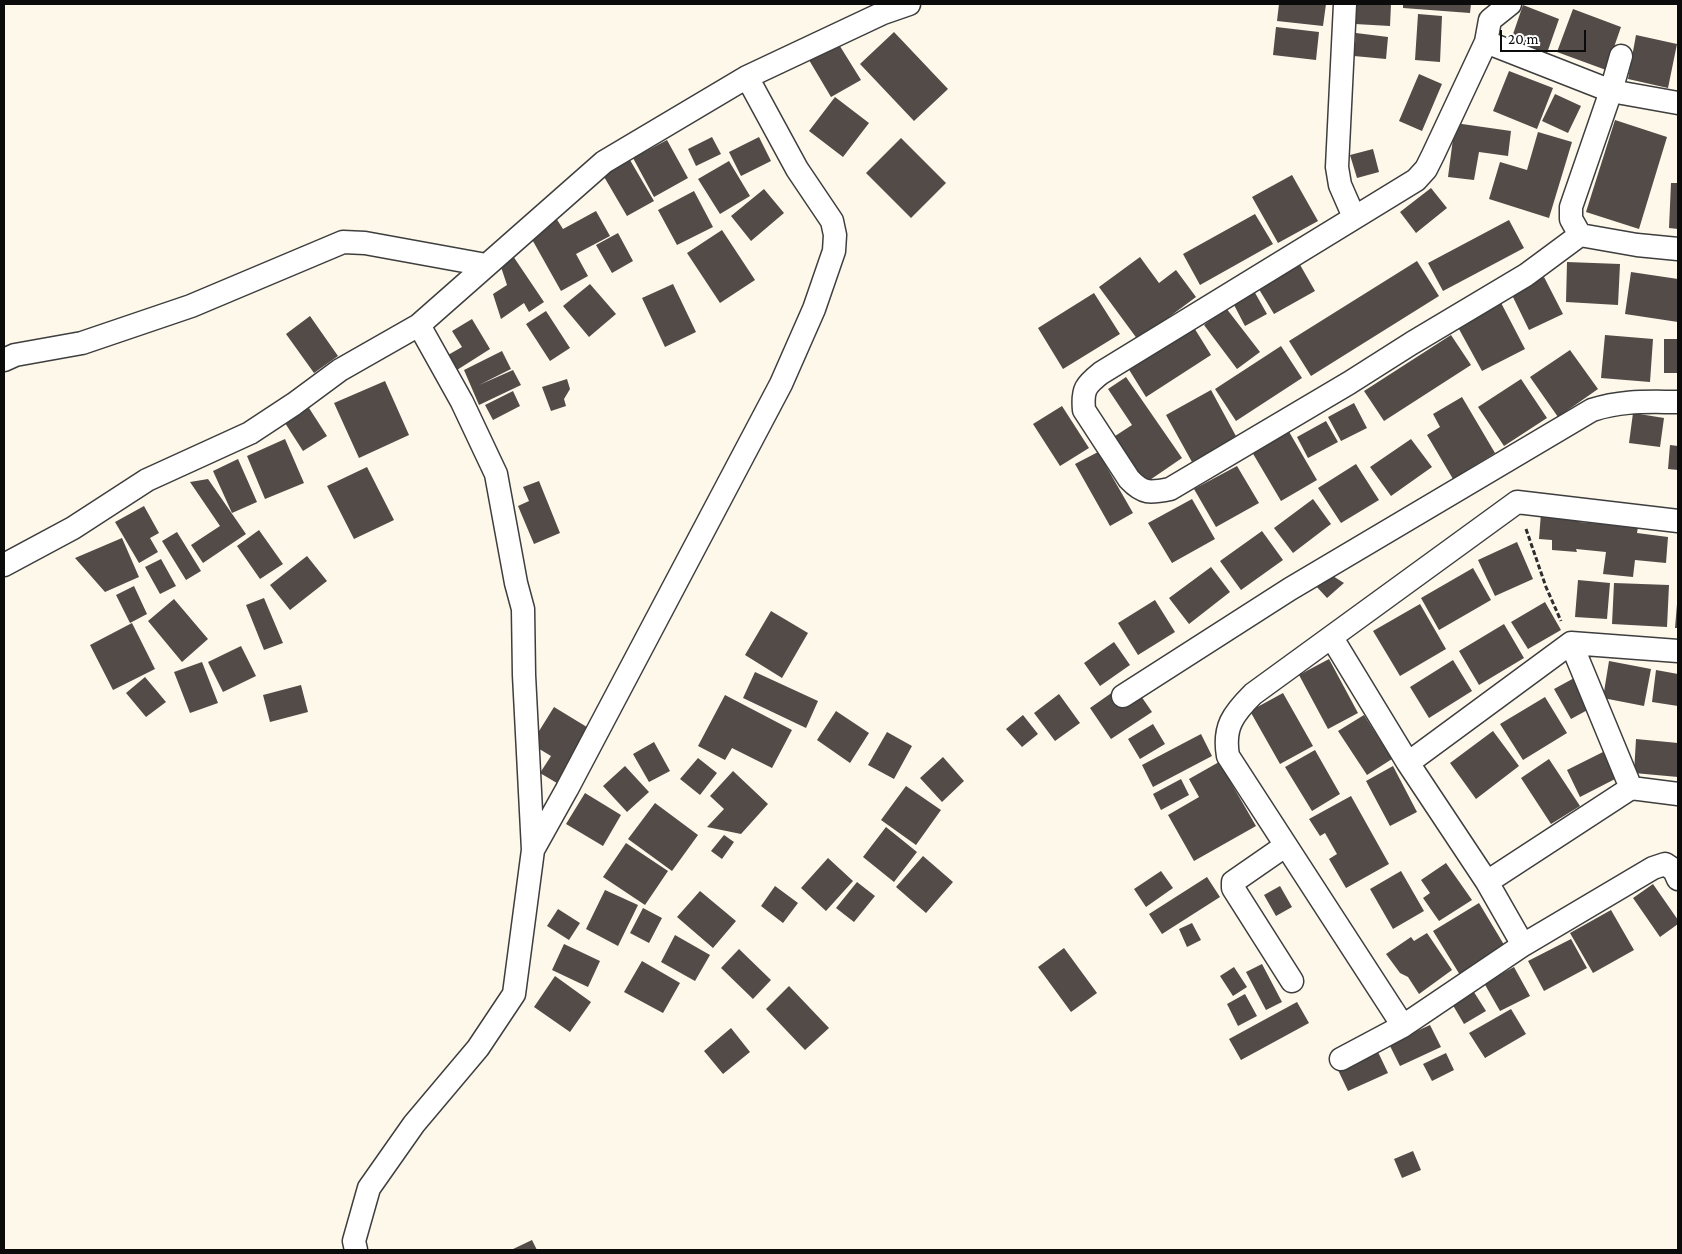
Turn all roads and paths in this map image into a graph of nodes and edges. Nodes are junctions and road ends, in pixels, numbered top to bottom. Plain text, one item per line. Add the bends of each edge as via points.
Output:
1 (909, 4) edge
2 (1345, 4) edge
3 (1510, 4) edge
4 (1490, 12) edge
5 (1486, 42) junction
6 (1621, 56) dead end
7 (747, 77) junction
8 (1611, 91) junction
9 (1678, 103) edge
10 (1354, 217) junction
11 (1580, 235) junction
12 (1678, 249) edge
13 (486, 265) junction
14 (420, 325) junction
15 (4, 360) edge
16 (1678, 402) edge
17 (1516, 502) junction
18 (1678, 521) edge
19 (4, 565) edge
20 (1332, 638) junction
21 (1571, 643) junction
22 (1678, 651) edge
23 (1123, 696) dead end
24 (1408, 763) junction
25 (1631, 788) junction
26 (1678, 794) edge
27 (1285, 846) junction
28 (533, 850) junction
29 (1678, 880) edge
30 (1487, 882) junction
31 (1523, 945) junction
32 (1292, 981) dead end
33 (1403, 1026) junction
34 (1341, 1059) dead end
35 (356, 1250) edge

1 - 7 street
2 - 10 street via 1337,166 1340,185
3 - 4 street
4 - 5 street
5 - 8 street
5 - 10 street via 1426,169 1416,180
6 - 8 street
7 - 13 street via 604,162
7 - 28 street via 797,169 832,221 834,251 814,309 781,384
8 - 9 street
8 - 11 street via 1571,207 1571,219
10 - 11 street via 1101,373 1087,385 1082,397 1084,410 1129,480 1138,488 1153,493 1170,489 1526,275
11 - 12 street via 1637,246
13 - 14 street
13 - 15 street via 365,243 343,242 191,306 82,343 15,355
14 - 19 street via 340,370 250,433 147,480 74,528
14 - 28 street via 496,474 523,608
16 - 23 street via 1622,402 1592,410 1290,590
17 - 18 street
17 - 20 street
17 - 21 path via 1546,587
20 - 24 street
20 - 27 street via 1253,694 1229,726 1225,741 1228,756
21 - 22 street
21 - 24 street
21 - 25 street
24 - 30 street
25 - 26 street
25 - 30 street
27 - 32 street via 1233,882 1233,888
27 - 33 street
28 - 35 street via 514,994 478,1048 414,1124 369,1188 354,1241
29 - 31 street via 1674,870 1665,864 1653,868
30 - 31 street
31 - 33 street
33 - 34 street

